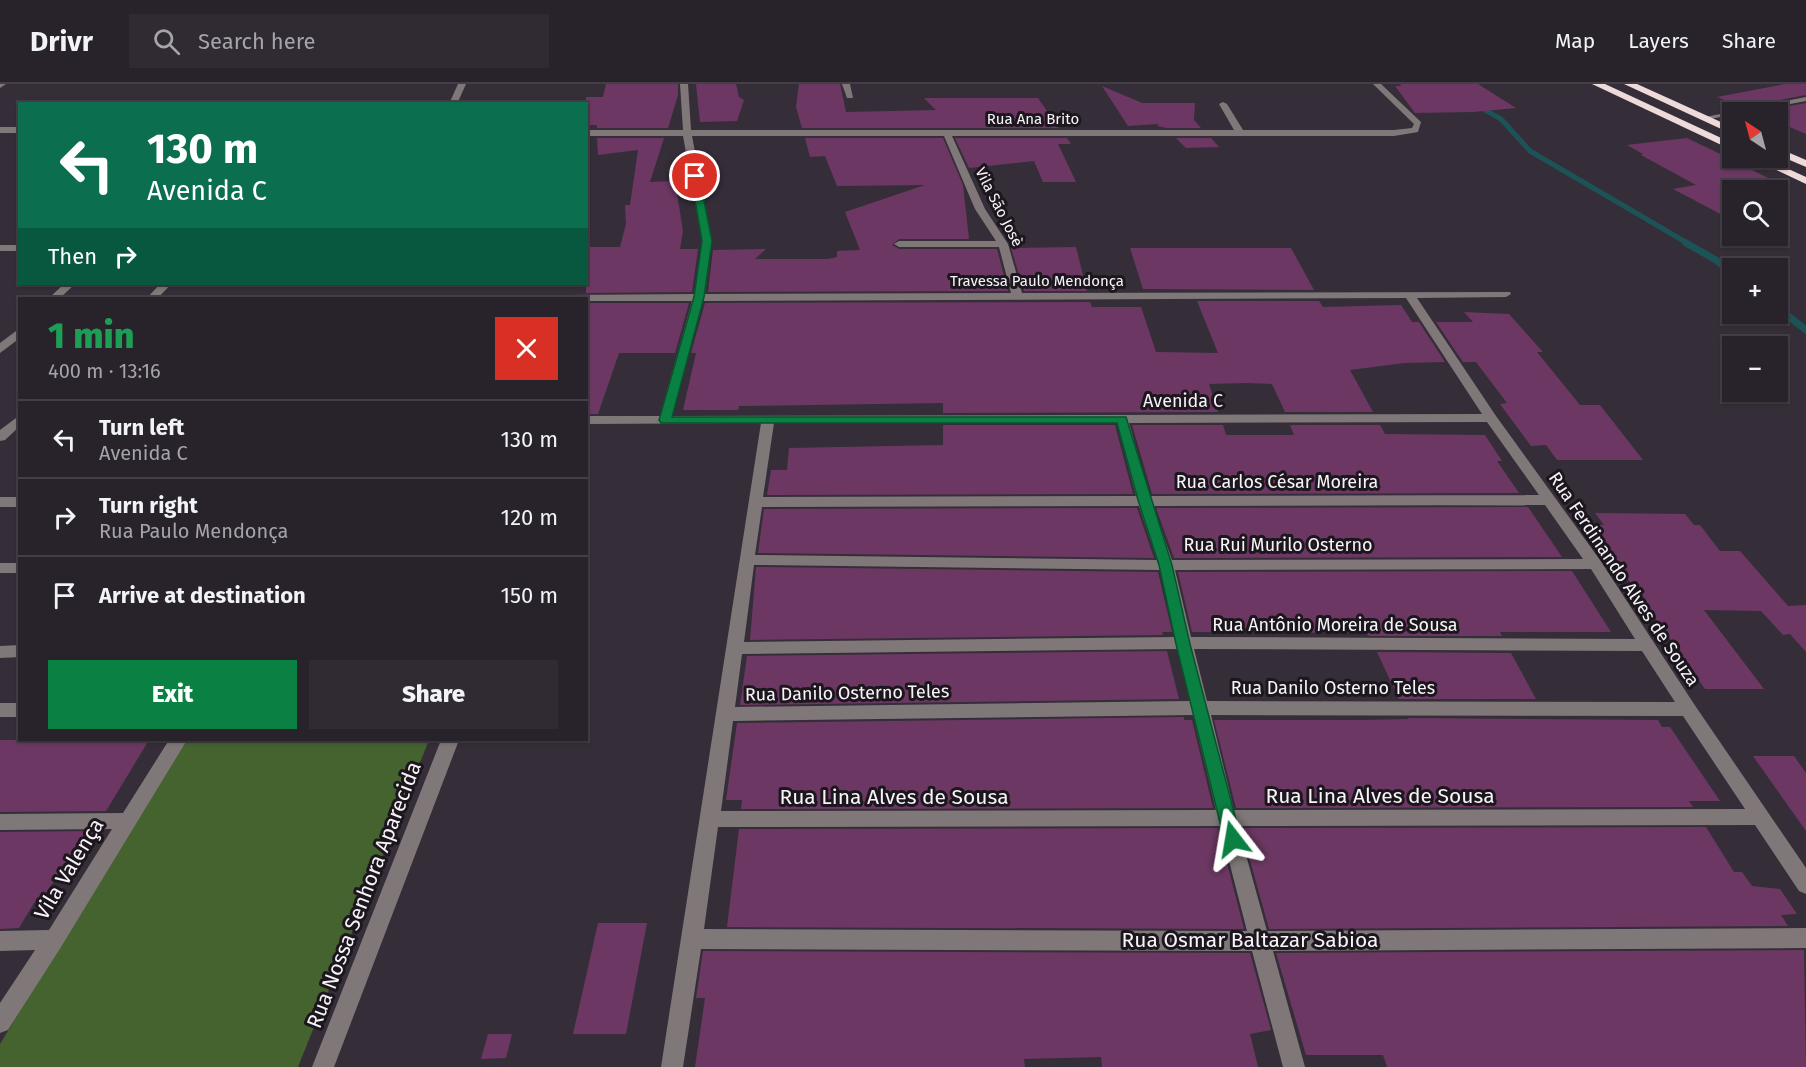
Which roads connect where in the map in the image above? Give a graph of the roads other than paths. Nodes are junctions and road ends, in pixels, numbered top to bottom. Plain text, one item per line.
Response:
1 (462, 84) edge
2 (684, 84) edge
3 (846, 84) edge
4 (1377, 84) edge
5 (1597, 84) edge
6 (1629, 84) edge
7 (850, 96) dead end
8 (1806, 99) edge
9 (454, 102) edge
10 (1223, 104) dead end
11 (1704, 118) junction
12 (1722, 126) edge
13 (0, 130) edge
14 (18, 130) edge
15 (588, 133) edge
16 (687, 133) junction
17 (947, 133) junction
18 (1240, 133) junction
19 (1722, 142) edge
20 (1788, 156) edge
21 (1806, 164) edge
22 (1778, 168) edge
23 (1806, 181) edge
24 (899, 244) dead end
25 (1004, 244) junction
26 (0, 248) edge
27 (18, 248) edge
28 (69, 285) edge
29 (165, 285) edge
30 (1506, 294) dead end
31 (1410, 296) junction
32 (55, 297) edge
33 (153, 297) edge
34 (699, 297) junction
35 (1018, 297) junction
36 (588, 298) edge
37 (18, 333) edge
38 (0, 349) edge
39 (1491, 418) junction
40 (768, 419) junction
41 (1122, 419) junction
42 (588, 420) edge
43 (665, 420) junction
44 (0, 422) edge
45 (17, 422) edge
46 (0, 437) edge
47 (1144, 500) junction
48 (1547, 500) junction
49 (0, 502) edge
50 (18, 502) edge
51 (755, 502) junction
52 (746, 560) junction
53 (1595, 564) junction
54 (1166, 565) junction
55 (0, 568) edge
56 (18, 568) edge
57 (1183, 644) junction
58 (1647, 645) junction
59 (735, 648) junction
60 (18, 651) edge
61 (0, 652) edge
62 (1199, 708) junction
63 (1688, 709) junction
64 (0, 710) edge
65 (18, 710) edge
66 (726, 714) junction
67 (177, 741) edge
68 (450, 741) edge
69 (1762, 817) junction
70 (710, 819) junction
71 (1227, 819) junction
72 (126, 821) junction
73 (0, 822) edge
74 (1806, 885) edge
75 (1806, 938) edge
76 (693, 939) junction
77 (54, 940) junction
78 (0, 941) edge
79 (1259, 941) junction
80 (0, 1022) edge
81 (323, 1067) edge
82 (672, 1067) edge
83 (1294, 1067) edge

1 - 9 street
2 - 16 street
3 - 7 street
4 - 18 street, Rua Ana Brito
5 - 19 highway
6 - 11 highway
8 - 11 street
10 - 18 street
11 - 12 highway
13 - 14 street
15 - 16 street, Rua Ana Brito
16 - 17 street, Rua Ana Brito
16 - 34 street
17 - 18 street, Rua Ana Brito
17 - 25 street, Vila São Josè
20 - 21 highway
22 - 23 highway
24 - 25 street
25 - 35 street, Vila São Josè
26 - 27 street
28 - 32 street
29 - 33 street
30 - 31 street, Travessa Paulo Mendonça
31 - 35 street, Travessa Paulo Mendonça
31 - 39 street, Rua Ferdinando Alves de Souza
34 - 35 street, Travessa Paulo Mendonça
34 - 36 street, Travessa Paulo Mendonça
34 - 43 street
37 - 38 street
39 - 41 street, Avenida C
39 - 48 street, Rua Ferdinando Alves de Souza
40 - 41 street, Avenida C
40 - 43 street, Avenida C
40 - 51 street
41 - 47 street
42 - 43 street, Avenida C
44 - 45 street
45 - 46 street
47 - 48 street, Rua Carlos César Moreira
47 - 51 street, Rua Carlos César Moreira
47 - 54 street
48 - 53 street, Rua Ferdinando Alves de Souza
49 - 50 street
51 - 52 street
52 - 54 street, Rua Rui Murilo Osterno
52 - 59 street
53 - 54 street, Rua Rui Murilo Osterno
53 - 58 street, Rua Ferdinando Alves de Souza
54 - 57 street
55 - 56 street
57 - 58 street, Rua Antônio Moreira de Sousa
57 - 59 street, Rua Antônio Moreira de Sousa
57 - 62 street
58 - 63 street, Rua Ferdinando Alves de Souza
59 - 66 street
60 - 61 street
62 - 63 street, Rua Danilo Osterno Teles
62 - 66 street, Rua Danilo Osterno Teles
62 - 71 street
63 - 69 street, Rua Ferdinando Alves de Souza
64 - 65 street
66 - 70 street
67 - 72 street, Vila Valença
68 - 81 street, Rua Nossa Senhora Aparecida
69 - 71 street, Rua Lina Alves de Sousa
69 - 74 street, Rua Ferdinando Alves de Souza
70 - 71 street, Rua Lina Alves de Sousa
70 - 76 street
71 - 79 street
72 - 73 street
72 - 77 street, Vila Valença
75 - 79 street, Rua Osmar Baltazar Sabioa
76 - 79 street, Rua Osmar Baltazar Sabioa
76 - 82 street
77 - 78 street
77 - 80 street, Vila Valença
79 - 83 street

